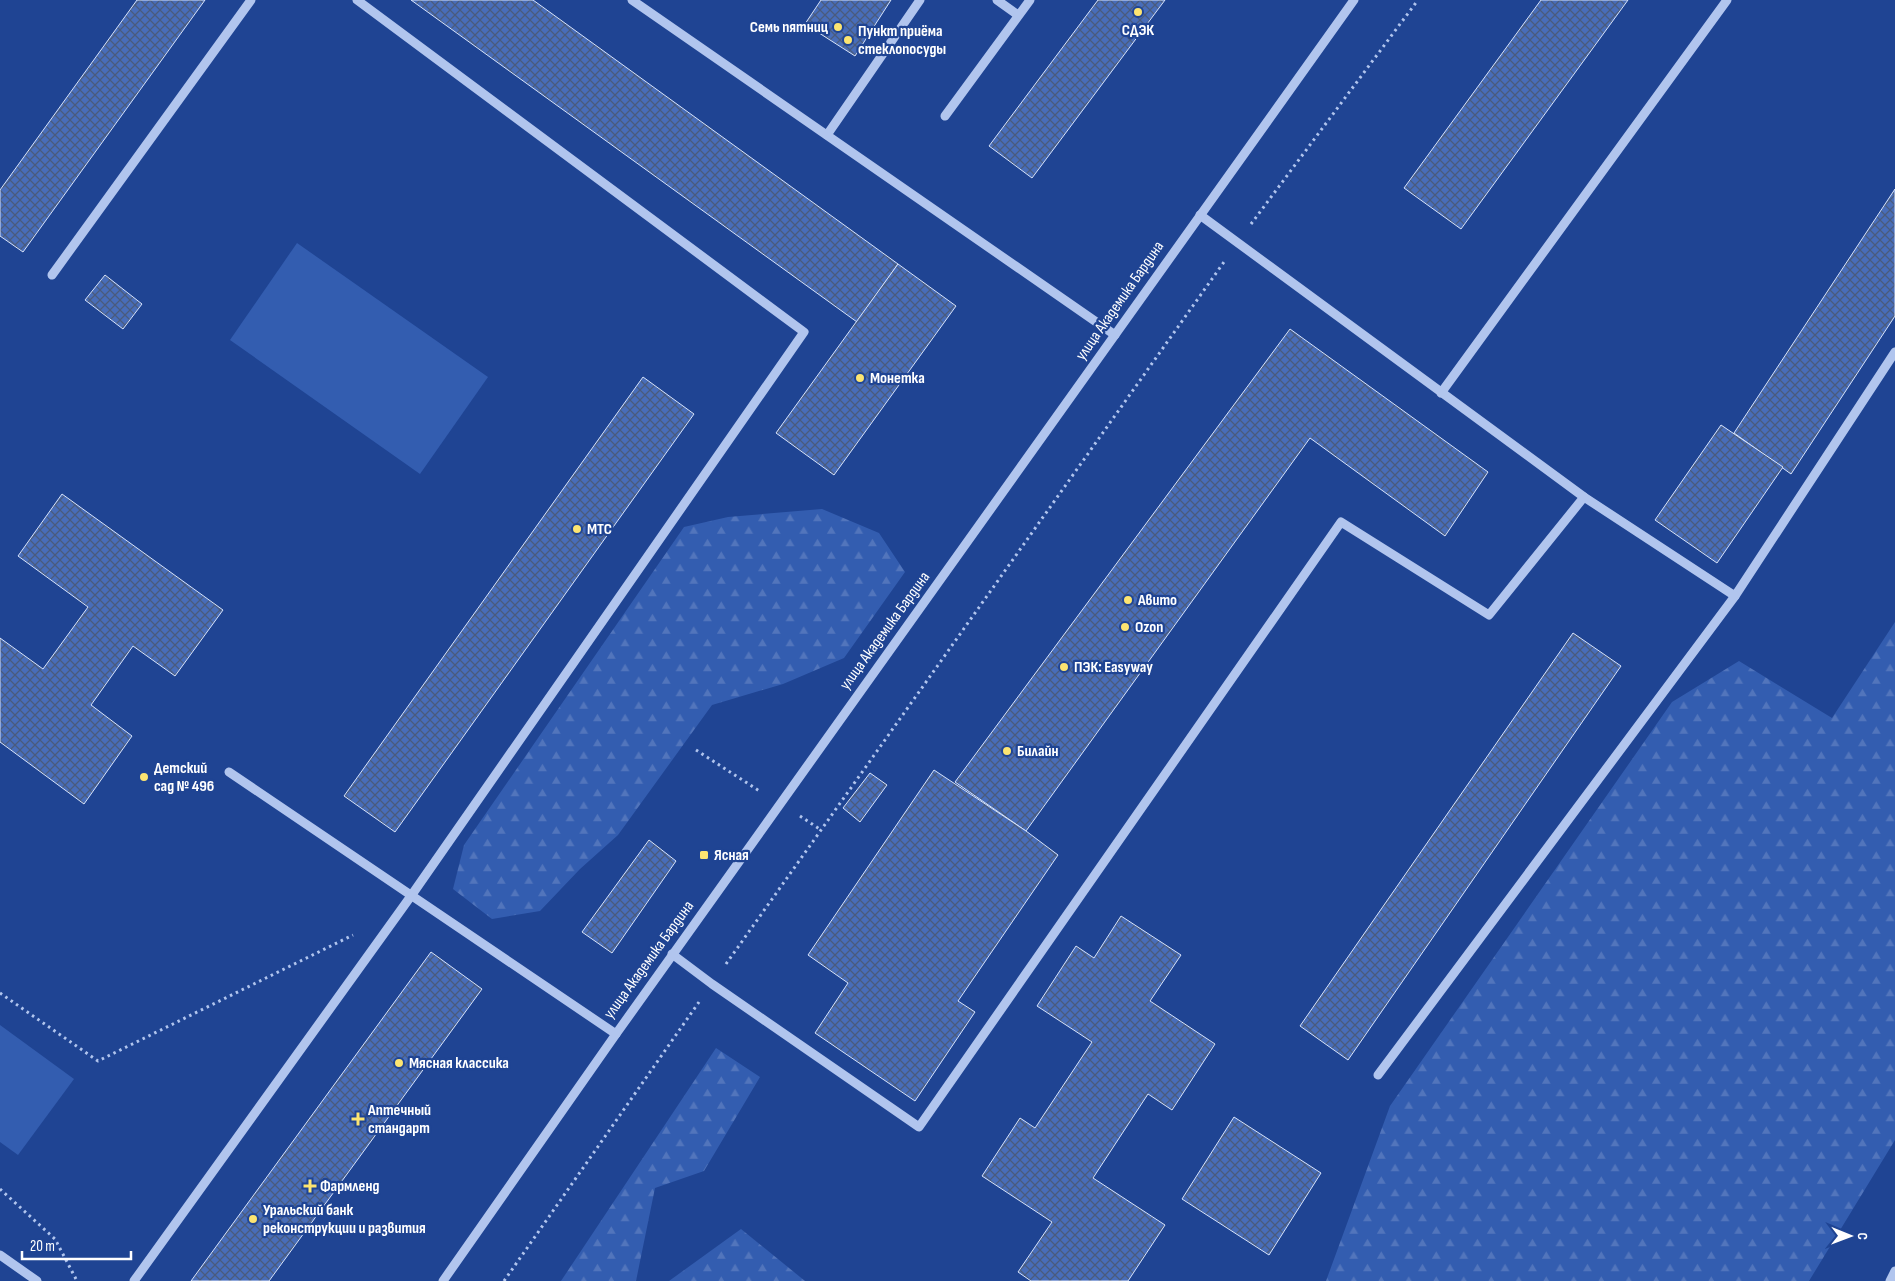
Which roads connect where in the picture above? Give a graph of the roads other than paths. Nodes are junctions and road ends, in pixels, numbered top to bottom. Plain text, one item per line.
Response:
1 (251, 0) edge
2 (357, 0) edge
3 (632, 0) edge
4 (920, 0) edge
5 (997, 0) edge
6 (1030, 0) edge
7 (1354, 0) edge
8 (1727, 0) edge
9 (1018, 15) junction
10 (945, 116) dead end
11 (827, 135) junction
12 (1200, 214) junction
13 (52, 275) dead end
14 (1115, 335) junction
15 (1895, 352) edge
16 (1441, 393) junction
17 (1584, 497) junction
18 (1735, 596) junction
19 (229, 772) dead end
20 (411, 896) junction
21 (672, 954) junction
22 (616, 1034) junction
23 (1378, 1075) dead end
24 (0, 1255) edge
25 (1895, 1271) edge
26 (36, 1281) edge
27 (134, 1281) edge
28 (442, 1281) edge
29 (1890, 1281) edge

1 - 13 street
2 - 20 street
3 - 11 street
4 - 11 street
5 - 9 street
6 - 9 street
7 - 12 street, улица Академика Бардина
8 - 16 street
9 - 10 street
11 - 14 street
12 - 14 street, улица Академика Бардина
12 - 16 street
14 - 21 street, улица Академика Бардина
15 - 18 street
16 - 17 street
17 - 18 street
17 - 21 street
18 - 23 street
19 - 20 street
20 - 22 street
20 - 27 street
21 - 22 street, улица Академика Бардина
22 - 28 street, улица Академика Бардина
24 - 26 street
25 - 29 street

